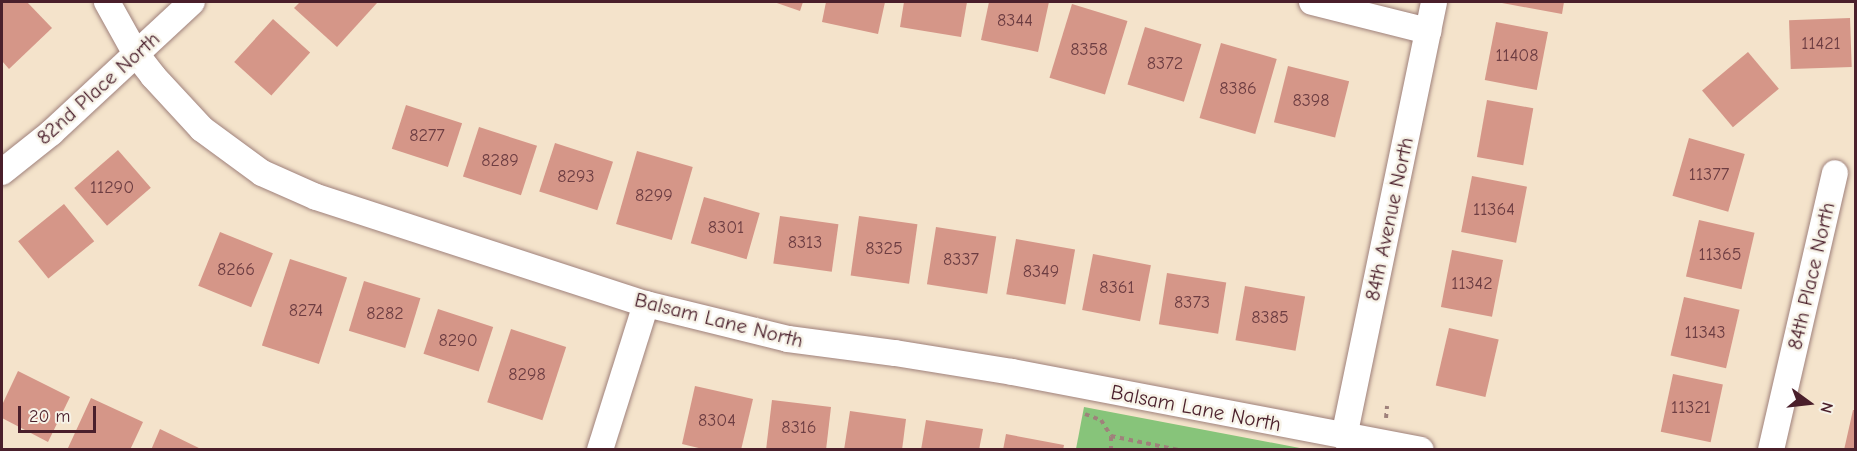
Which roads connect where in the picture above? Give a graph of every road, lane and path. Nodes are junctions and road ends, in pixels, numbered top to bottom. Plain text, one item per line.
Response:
1 (107, 2) edge
2 (192, 2) edge
3 (1312, 2) edge
4 (1434, 2) edge
5 (1428, 31) junction
6 (136, 54) junction
7 (2, 172) edge
8 (1834, 173) dead end
9 (646, 304) junction
10 (1081, 413) dead end
11 (1111, 436) junction
12 (1344, 437) junction
13 (1153, 446) junction
14 (600, 450) edge
15 (1111, 450) edge
16 (1148, 450) edge
17 (1179, 450) edge
18 (1421, 450) edge
19 (1771, 450) edge

1 - 6 street, Balsam Lane North
2 - 6 street, 82nd Place North
3 - 5 street
4 - 5 street, 84th Avenue North
5 - 12 street, 84th Avenue North
6 - 7 street, 82nd Place North
6 - 9 street, Balsam Lane North
8 - 19 street, 84th Place North
9 - 12 street, Balsam Lane North
9 - 14 street
10 - 11 path
11 - 13 path
11 - 15 path
12 - 18 street, Balsam Lane North
13 - 16 path
13 - 17 path

